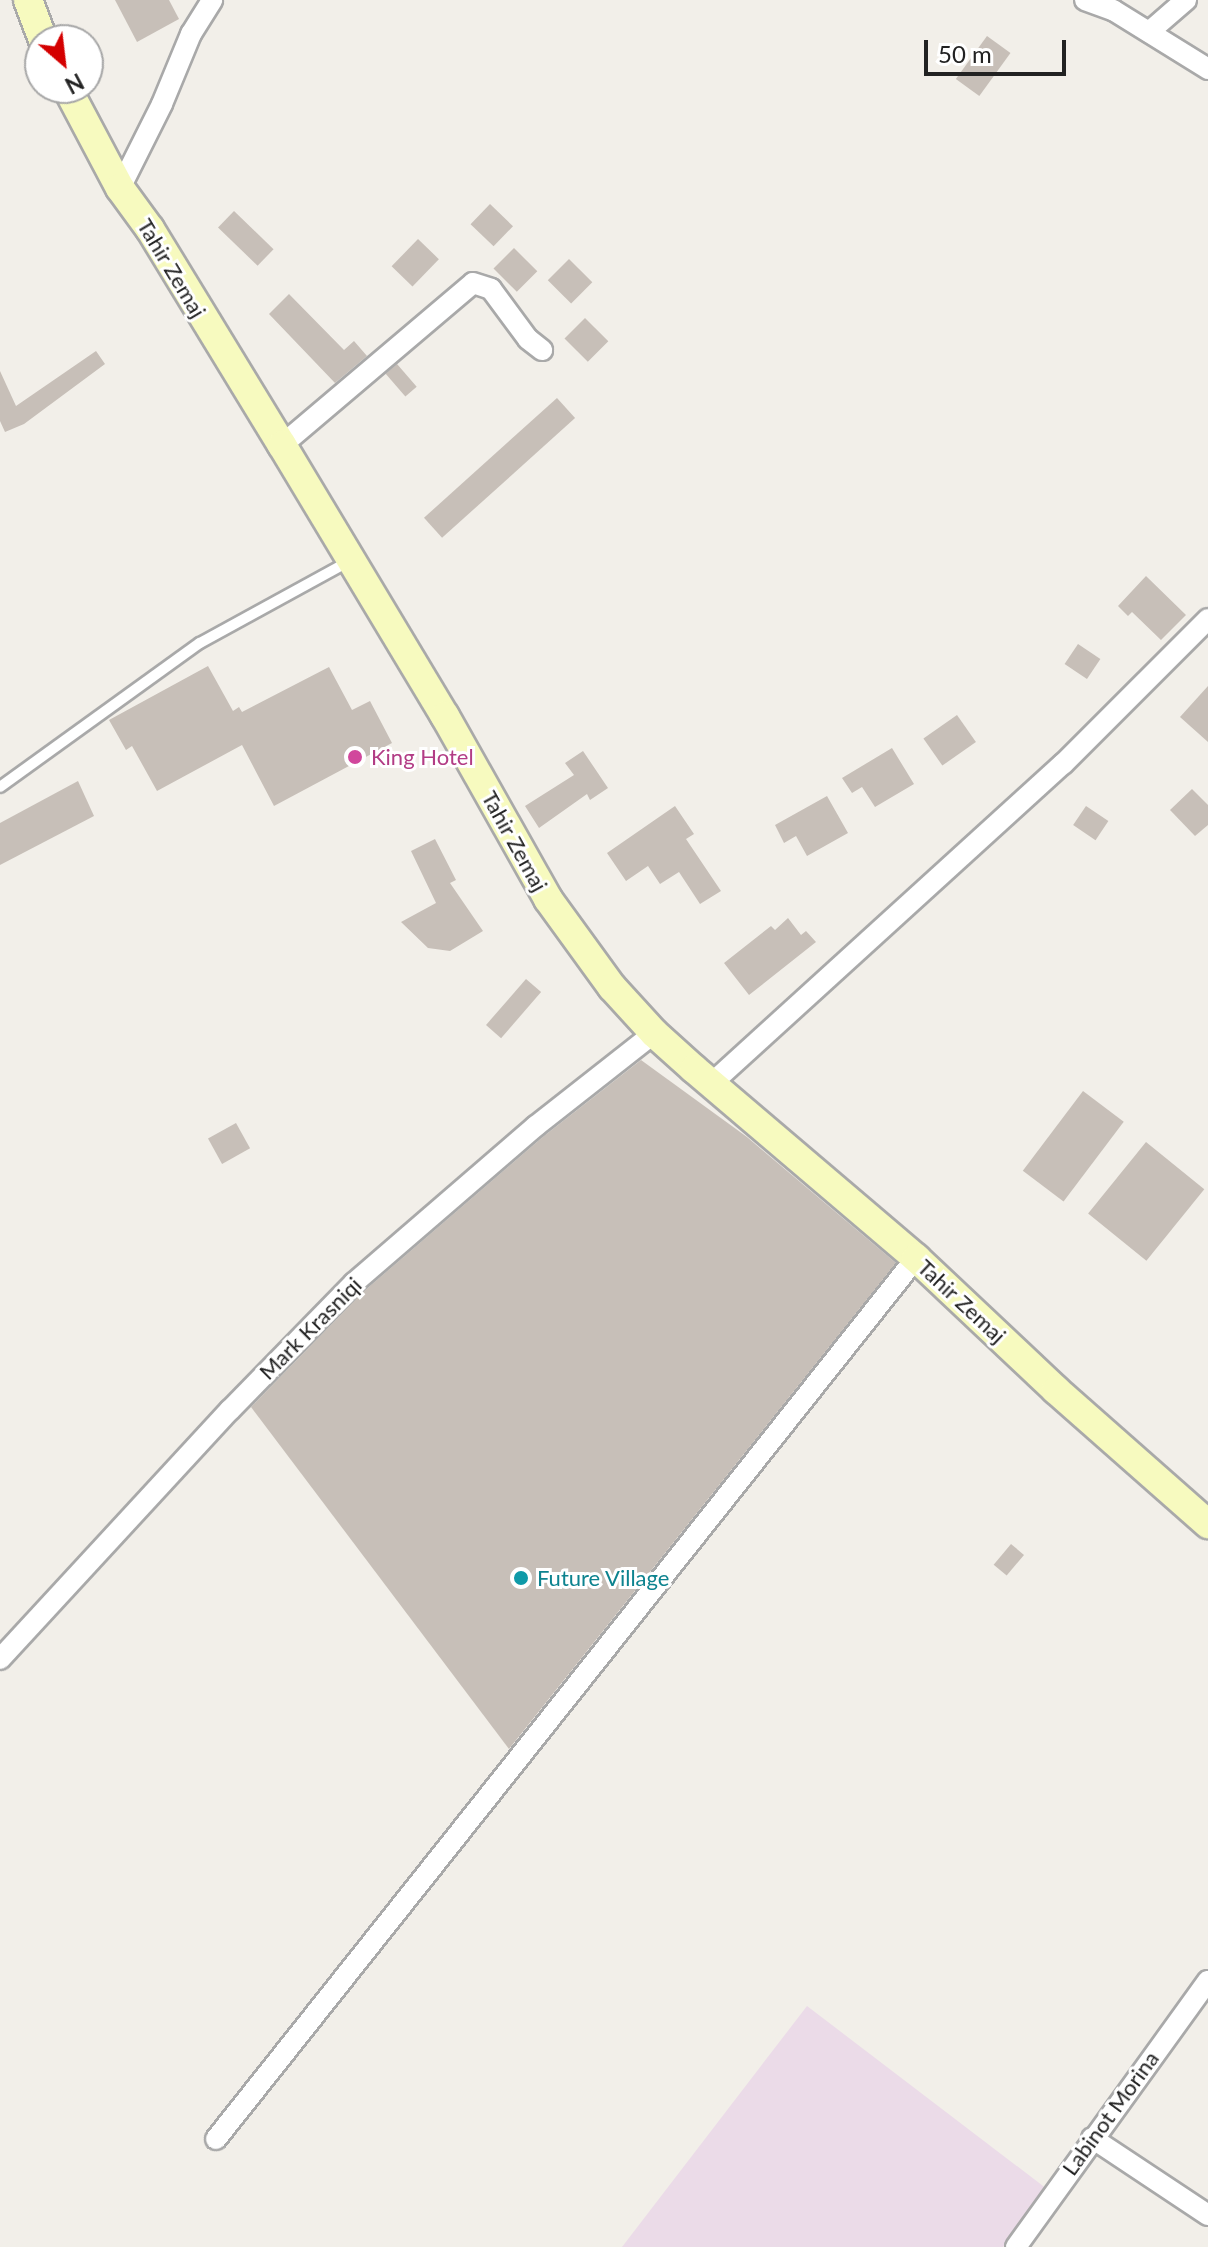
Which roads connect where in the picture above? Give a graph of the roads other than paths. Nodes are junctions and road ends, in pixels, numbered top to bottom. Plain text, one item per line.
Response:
1 (28, 0) edge
2 (212, 0) edge
3 (1085, 0) edge
4 (1186, 0) edge
5 (37, 24) edge
6 (1149, 32) junction
7 (1208, 69) edge
8 (75, 104) edge
9 (120, 188) junction
10 (542, 350) dead end
11 (282, 445) junction
12 (351, 560) junction
13 (1208, 619) edge
14 (0, 787) edge
15 (654, 1033) junction
16 (711, 1084) junction
17 (916, 1258) junction
18 (1208, 1524) edge
19 (0, 1659) edge
20 (1208, 1981) edge
21 (1092, 2138) junction
22 (216, 2139) dead end
23 (1208, 2215) edge
24 (1016, 2247) edge

1 - 5 main road
2 - 9 street
3 - 6 street
4 - 6 street
6 - 7 street
8 - 9 main road, Tahir Zemaj
9 - 11 main road, Tahir Zemaj
10 - 11 street
11 - 12 main road, Tahir Zemaj
12 - 14 lane
12 - 15 main road, Tahir Zemaj
13 - 16 street
15 - 16 main road, Tahir Zemaj
15 - 19 street, Mark Krasniqi
16 - 17 main road, Tahir Zemaj
17 - 18 main road, Tahir Zemaj
17 - 22 street
20 - 21 street, Labinot Morina
21 - 23 street
21 - 24 street, Labinot Morina

